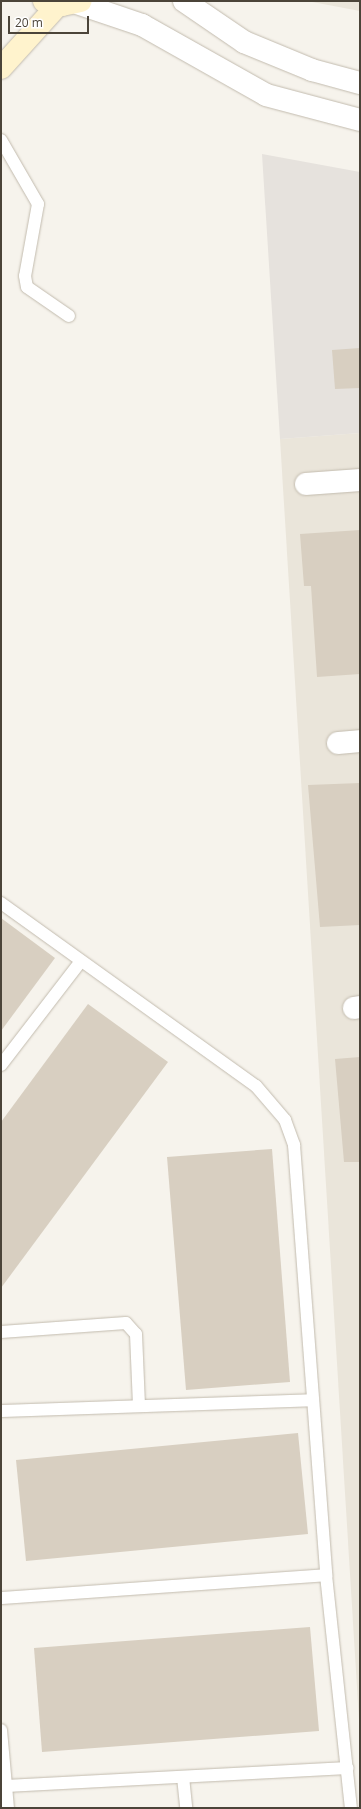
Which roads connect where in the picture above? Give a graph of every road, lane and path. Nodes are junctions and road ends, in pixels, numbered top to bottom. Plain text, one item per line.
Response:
1 (184, 1) edge
2 (65, 2) edge
3 (1, 68) edge
4 (360, 83) edge
5 (360, 120) edge
6 (1, 140) edge
7 (70, 316) dead end
8 (360, 480) edge
9 (306, 484) dead end
10 (360, 741) edge
11 (338, 743) dead end
12 (1, 902) edge
13 (81, 961) junction
14 (1, 1065) edge
15 (1, 1332) edge
16 (313, 1400) junction
17 (139, 1406) junction
18 (1, 1410) edge
19 (326, 1575) junction
20 (1, 1598) edge
21 (1, 1730) edge
22 (348, 1768) junction
23 (183, 1777) junction
24 (6, 1786) junction
25 (8, 1808) edge
26 (186, 1808) edge
27 (351, 1808) edge

1 - 4 street
2 - 3 main road
2 - 5 street
6 - 7 lane
8 - 9 street
10 - 11 street
12 - 13 lane
13 - 14 lane
13 - 16 lane
15 - 17 lane
16 - 17 lane
16 - 19 lane
17 - 18 lane
19 - 20 lane
19 - 22 lane
21 - 24 lane
22 - 23 lane
22 - 27 lane
23 - 24 lane
23 - 26 lane
24 - 25 lane

